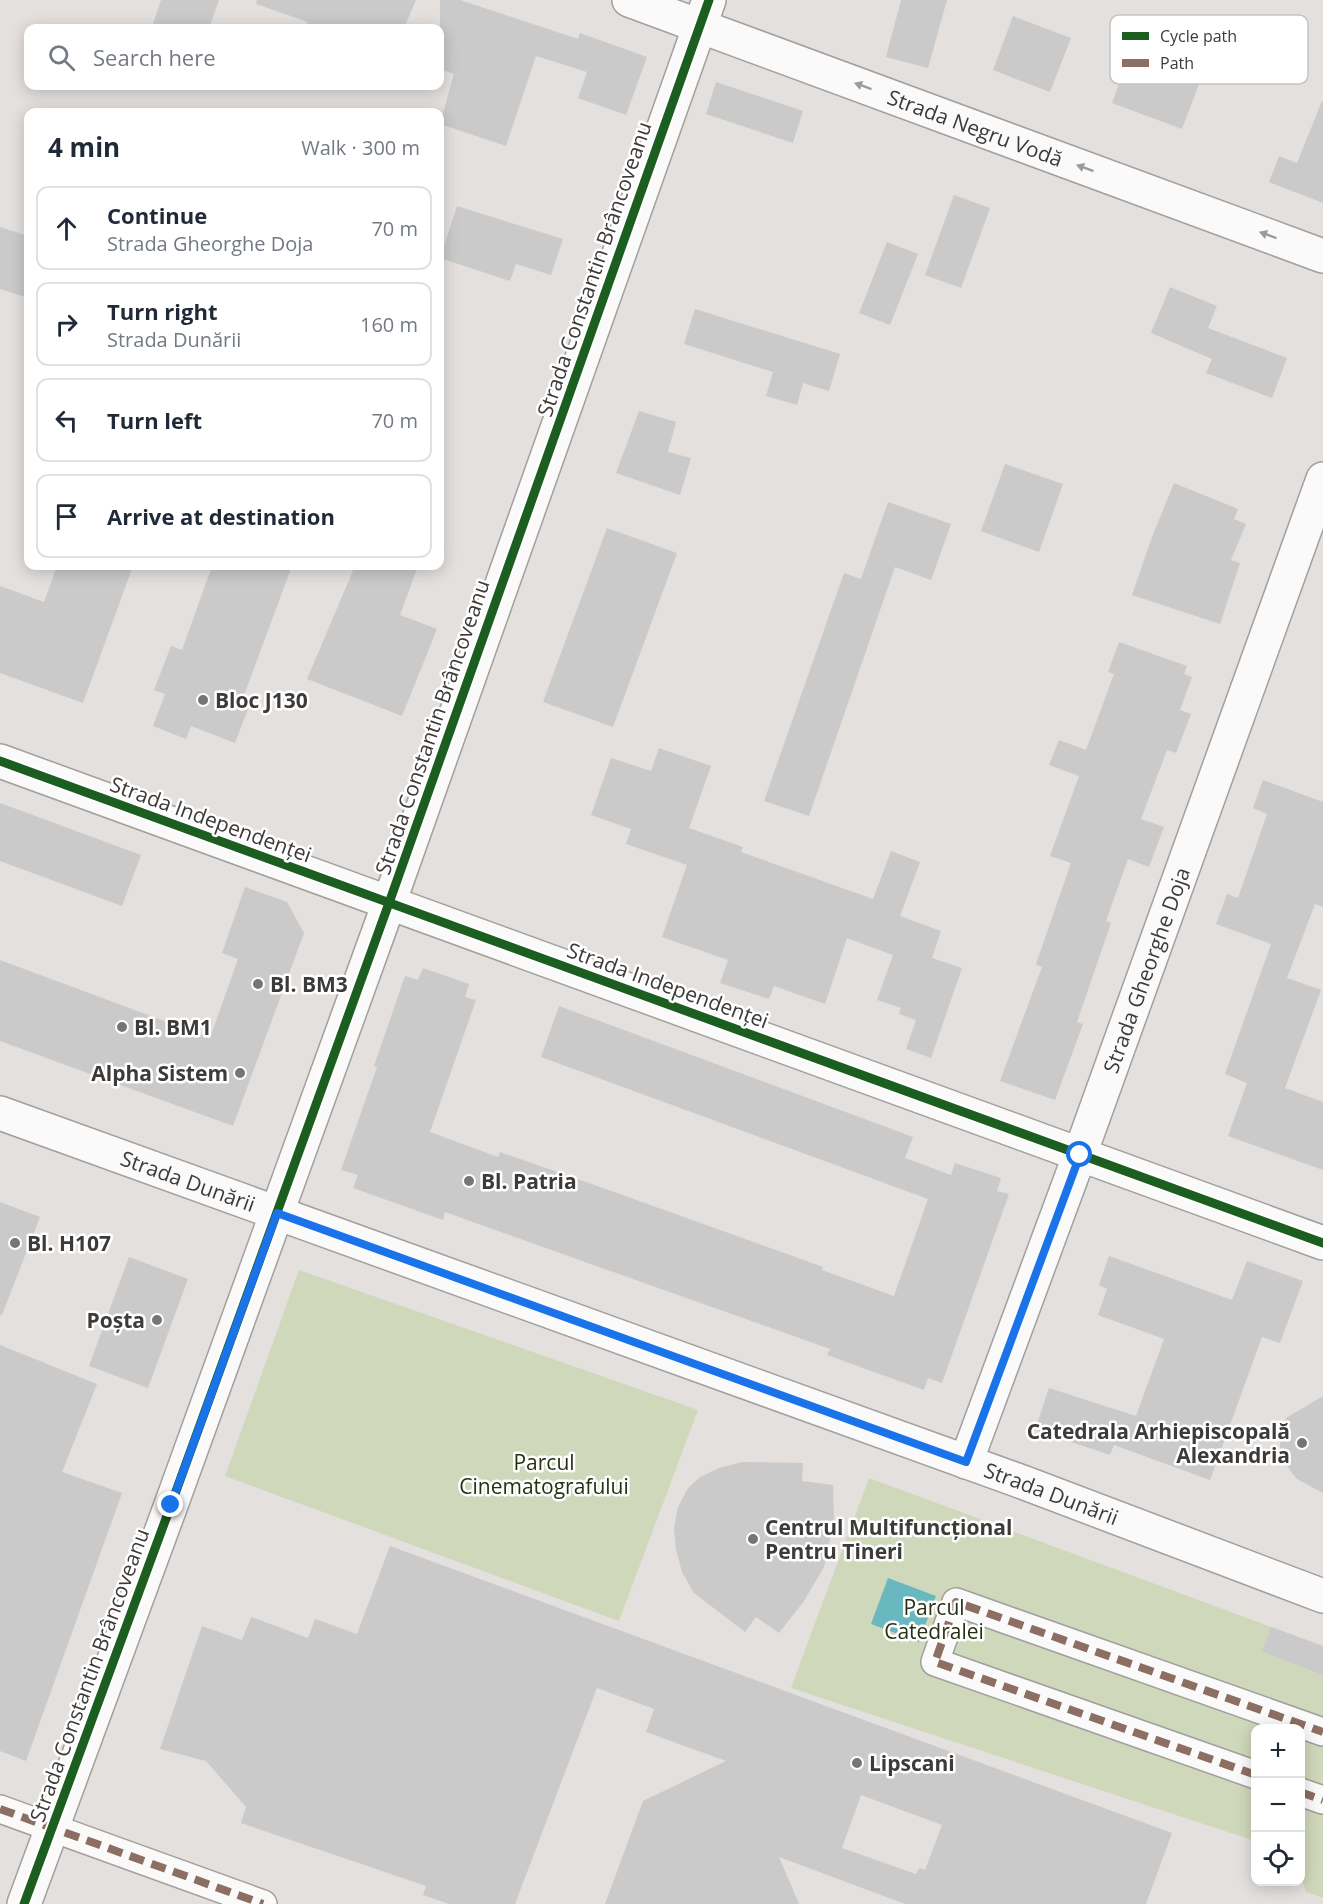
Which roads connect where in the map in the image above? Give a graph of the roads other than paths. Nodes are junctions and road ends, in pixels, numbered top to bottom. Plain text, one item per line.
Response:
1 (628, 0) edge
2 (704, 13) edge
3 (1323, 256) edge
4 (1323, 479) edge
5 (0, 760) edge
6 (389, 903) junction
7 (0, 1113) edge
8 (1080, 1155) junction
9 (277, 1213) junction
10 (1323, 1244) edge
11 (966, 1462) junction
12 (1323, 1596) edge
13 (1300, 1724) edge
14 (1305, 1726) edge
15 (1323, 1732) edge
16 (1251, 1773) edge
17 (1305, 1793) edge
18 (1323, 1800) edge
19 (0, 1809) edge
20 (52, 1827) junction
21 (24, 1904) edge
22 (263, 1904) edge

1 - 2 street, Strada Negru Vodă
3 -> 2 street, Strada Negru Vodă
2 - 6 street, Strada Constantin Brâncoveanu
4 - 8 street, Strada Gheorghe Doja
5 - 6 street, Strada Independenței
6 - 8 street, Strada Independenței
6 - 9 street, Strada Constantin Brâncoveanu
7 - 9 street, Strada Dunării
8 - 10 street, Strada Independenței
8 - 11 street, Strada Gheorghe Doja
9 - 11 street, Strada Dunării
9 - 20 street, Strada Constantin Brâncoveanu
11 - 12 street, Strada Dunării
13 - 16 street
14 - 15 street
17 - 18 street
19 - 20 street
20 - 21 street, Strada Constantin Brâncoveanu
20 - 22 street

